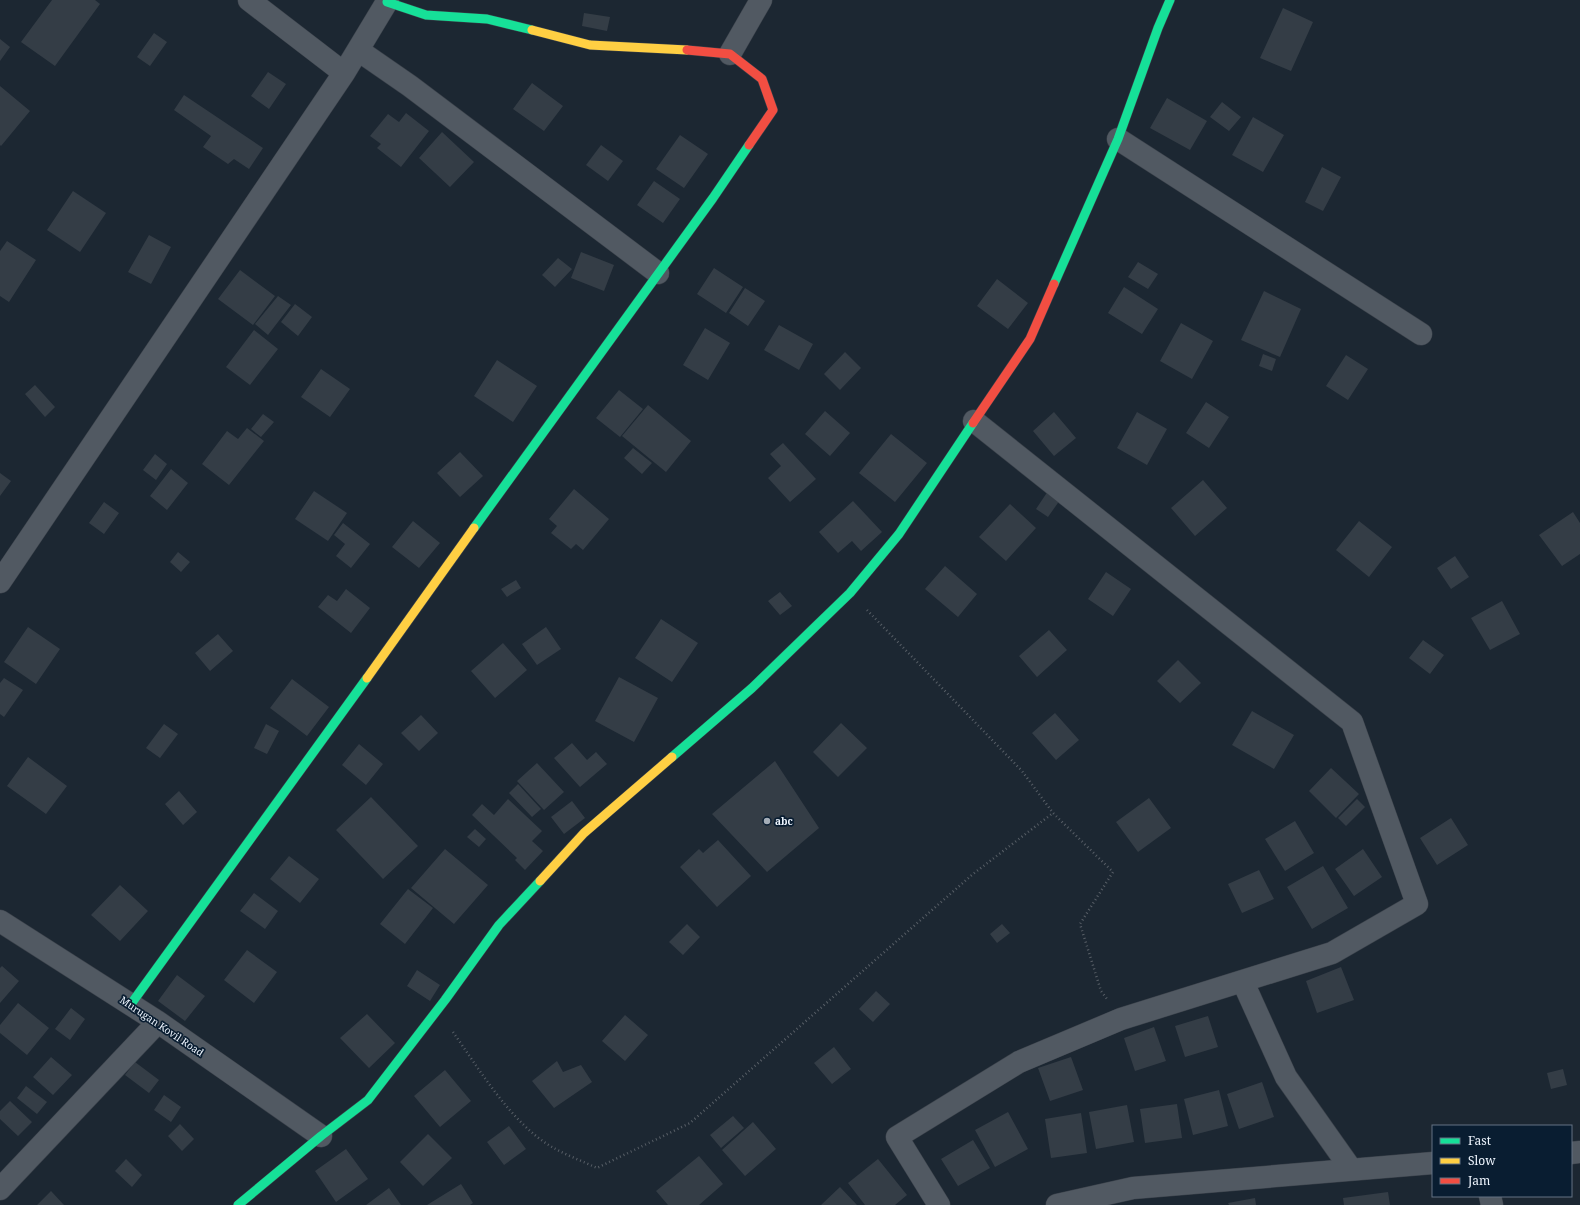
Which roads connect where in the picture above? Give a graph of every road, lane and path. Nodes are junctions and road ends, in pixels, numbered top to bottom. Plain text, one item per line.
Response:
1 (249, 0) edge
2 (761, 0) edge
3 (1170, 0) edge
4 (387, 1) edge
5 (358, 50) junction
6 (730, 54) junction
7 (344, 73) junction
8 (1118, 139) junction
9 (658, 273) junction
10 (1421, 334) dead end
11 (974, 421) junction
12 (0, 582) edge
13 (850, 593) junction
14 (1053, 813) junction
15 (0, 921) edge
16 (1243, 982) junction
17 (132, 1004) junction
18 (437, 1010) junction
19 (1120, 1020) junction
20 (158, 1022) junction
21 (321, 1136) junction
22 (1432, 1163) edge
23 (1351, 1169) junction
24 (0, 1189) edge
25 (1134, 1196) edge
26 (238, 1205) edge
27 (939, 1205) edge
28 (1057, 1205) edge

1 - 7 street
2 - 6 street
3 - 8 street
4 - 5 street
4 - 6 street
5 - 7 street
5 - 9 street
6 - 9 street
7 - 12 street
8 - 10 street
8 - 11 street
9 - 17 street
11 - 13 street
11 - 16 street
13 - 14 path
13 - 18 street
14 - 18 path
14 - 19 path
15 - 17 street, Murugan Kovil Road
16 - 19 street
16 - 23 street
17 - 20 street, Murugan Kovil Road
18 - 21 street
19 - 27 street
20 - 21 street, Murugan Kovil Road
20 - 24 street
21 - 26 street
22 - 23 street
23 - 25 street
25 - 28 street

